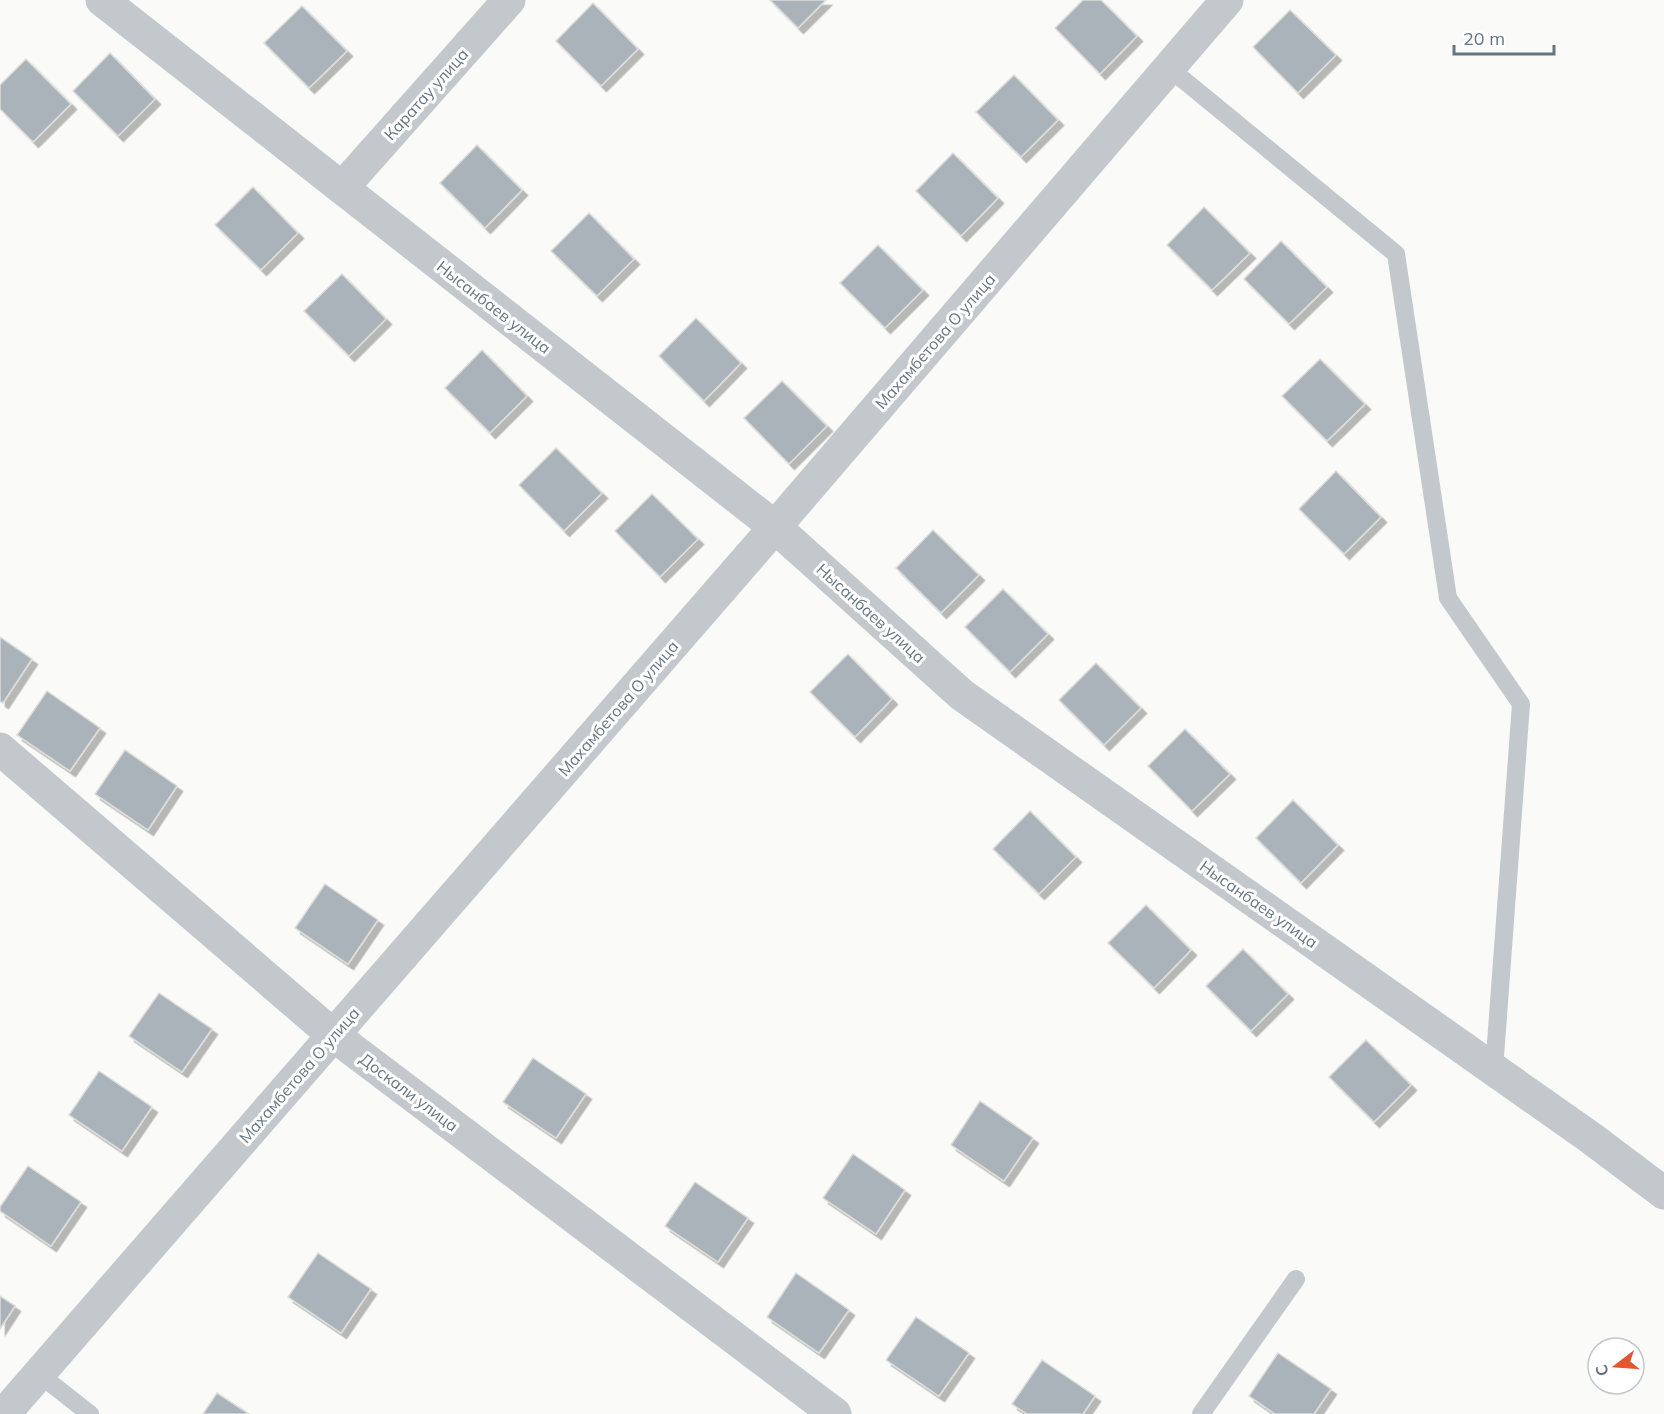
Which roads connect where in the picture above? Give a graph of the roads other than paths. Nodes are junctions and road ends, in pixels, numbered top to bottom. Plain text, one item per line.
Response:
1 (102, 0) edge
2 (509, 0) edge
3 (1227, 0) edge
4 (1169, 68) junction
5 (342, 188) junction
6 (775, 527) junction
7 (0, 749) edge
8 (333, 1035) junction
9 (1494, 1070) junction
10 (1664, 1193) edge
11 (1296, 1279) dead end
12 (39, 1374) junction
13 (4, 1414) edge
14 (90, 1414) edge
15 (836, 1414) edge
16 (1201, 1414) edge

1 - 5 street, Нысанбаев улица
2 - 5 street, Каратау улица
3 - 4 street, Махамбетова О улица
4 - 6 street, Махамбетова О улица
4 - 9 lane
5 - 6 street, Нысанбаев улица
6 - 8 street, Махамбетова О улица
6 - 9 street, Нысанбаев улица
7 - 8 street, Доскали улица
8 - 12 street, Махамбетова О улица
8 - 15 street, Доскали улица
9 - 10 street, Нысанбаев улица
11 - 16 lane
12 - 13 street, Махамбетова О улица
12 - 14 lane

